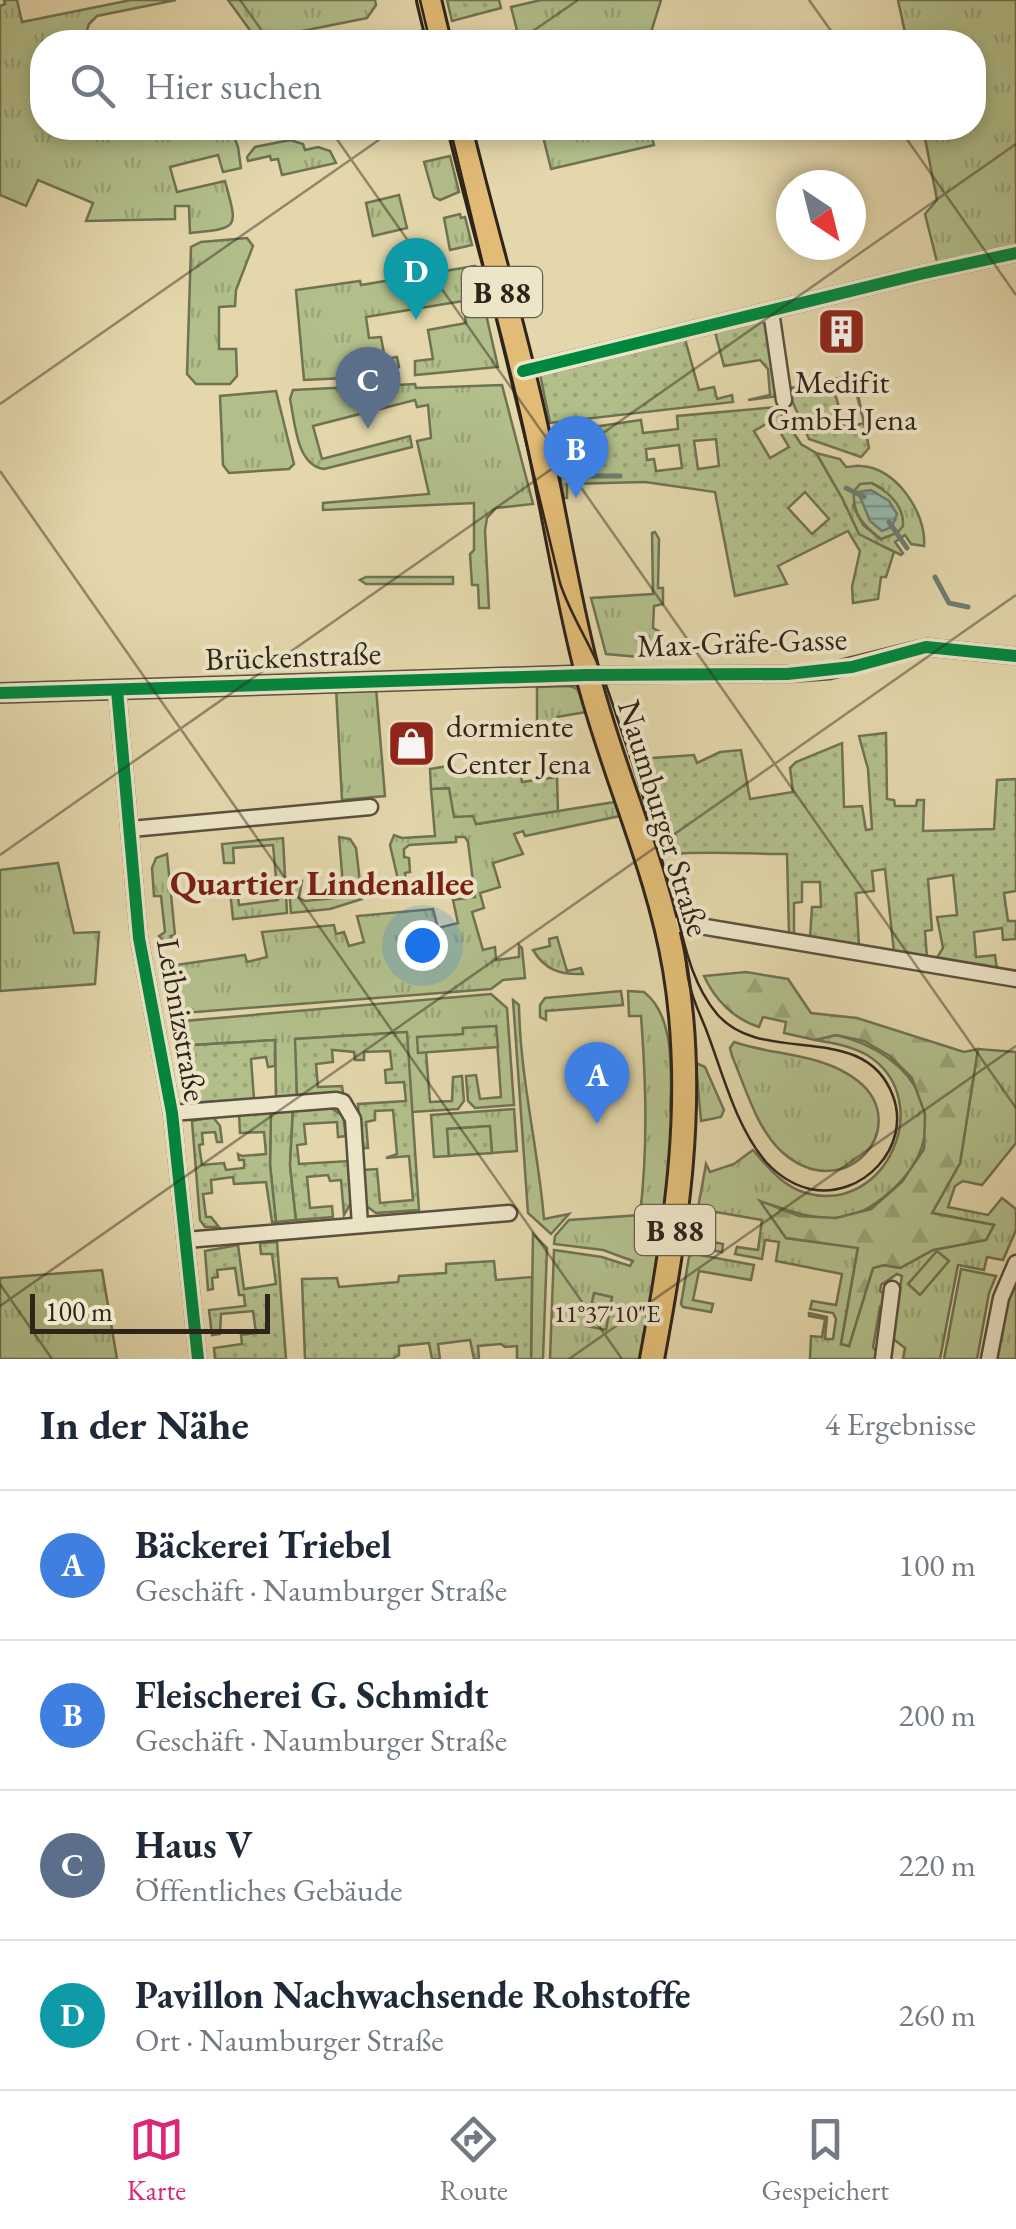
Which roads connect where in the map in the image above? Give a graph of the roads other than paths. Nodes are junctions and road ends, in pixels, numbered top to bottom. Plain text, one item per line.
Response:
1 (429, 0) edge
2 (436, 30) edge
3 (463, 140) edge
4 (1016, 254) edge
5 (770, 311) junction
6 (523, 371) junction
7 (784, 400) dead end
8 (1016, 656) edge
9 (587, 675) junction
10 (118, 690) junction
11 (0, 693) edge
12 (370, 807) dead end
13 (131, 829) junction
14 (665, 926) junction
15 (1016, 978) edge
16 (172, 1112) junction
17 (509, 1213) dead end
18 (360, 1225) junction
19 (186, 1240) junction
20 (1016, 1263) edge
21 (892, 1289) dead end
22 (198, 1359) edge
23 (652, 1359) edge
24 (884, 1359) edge
25 (989, 1359) edge

1 - 2 main road
3 - 6 main road, Naumburger Straße / B 88
4 - 5 street
5 - 6 street
5 - 7 street
6 - 9 main road, Naumburger Straße / B 88
8 - 9 street, Max-Gräfe-Gasse
9 - 10 street, Brückenstraße
9 - 14 main road, Naumburger Straße / B 88
10 - 11 street, Brückenstraße
10 - 13 street, Leibnizstraße
12 - 13 street
13 - 16 street, Leibnizstraße
14 - 15 street
14 - 23 main road, Naumburger Straße / B 88
16 - 18 street
16 - 19 street, Leibnizstraße
17 - 18 street
18 - 19 street
19 - 22 street, Leibnizstraße
20 - 25 street
21 - 24 street

